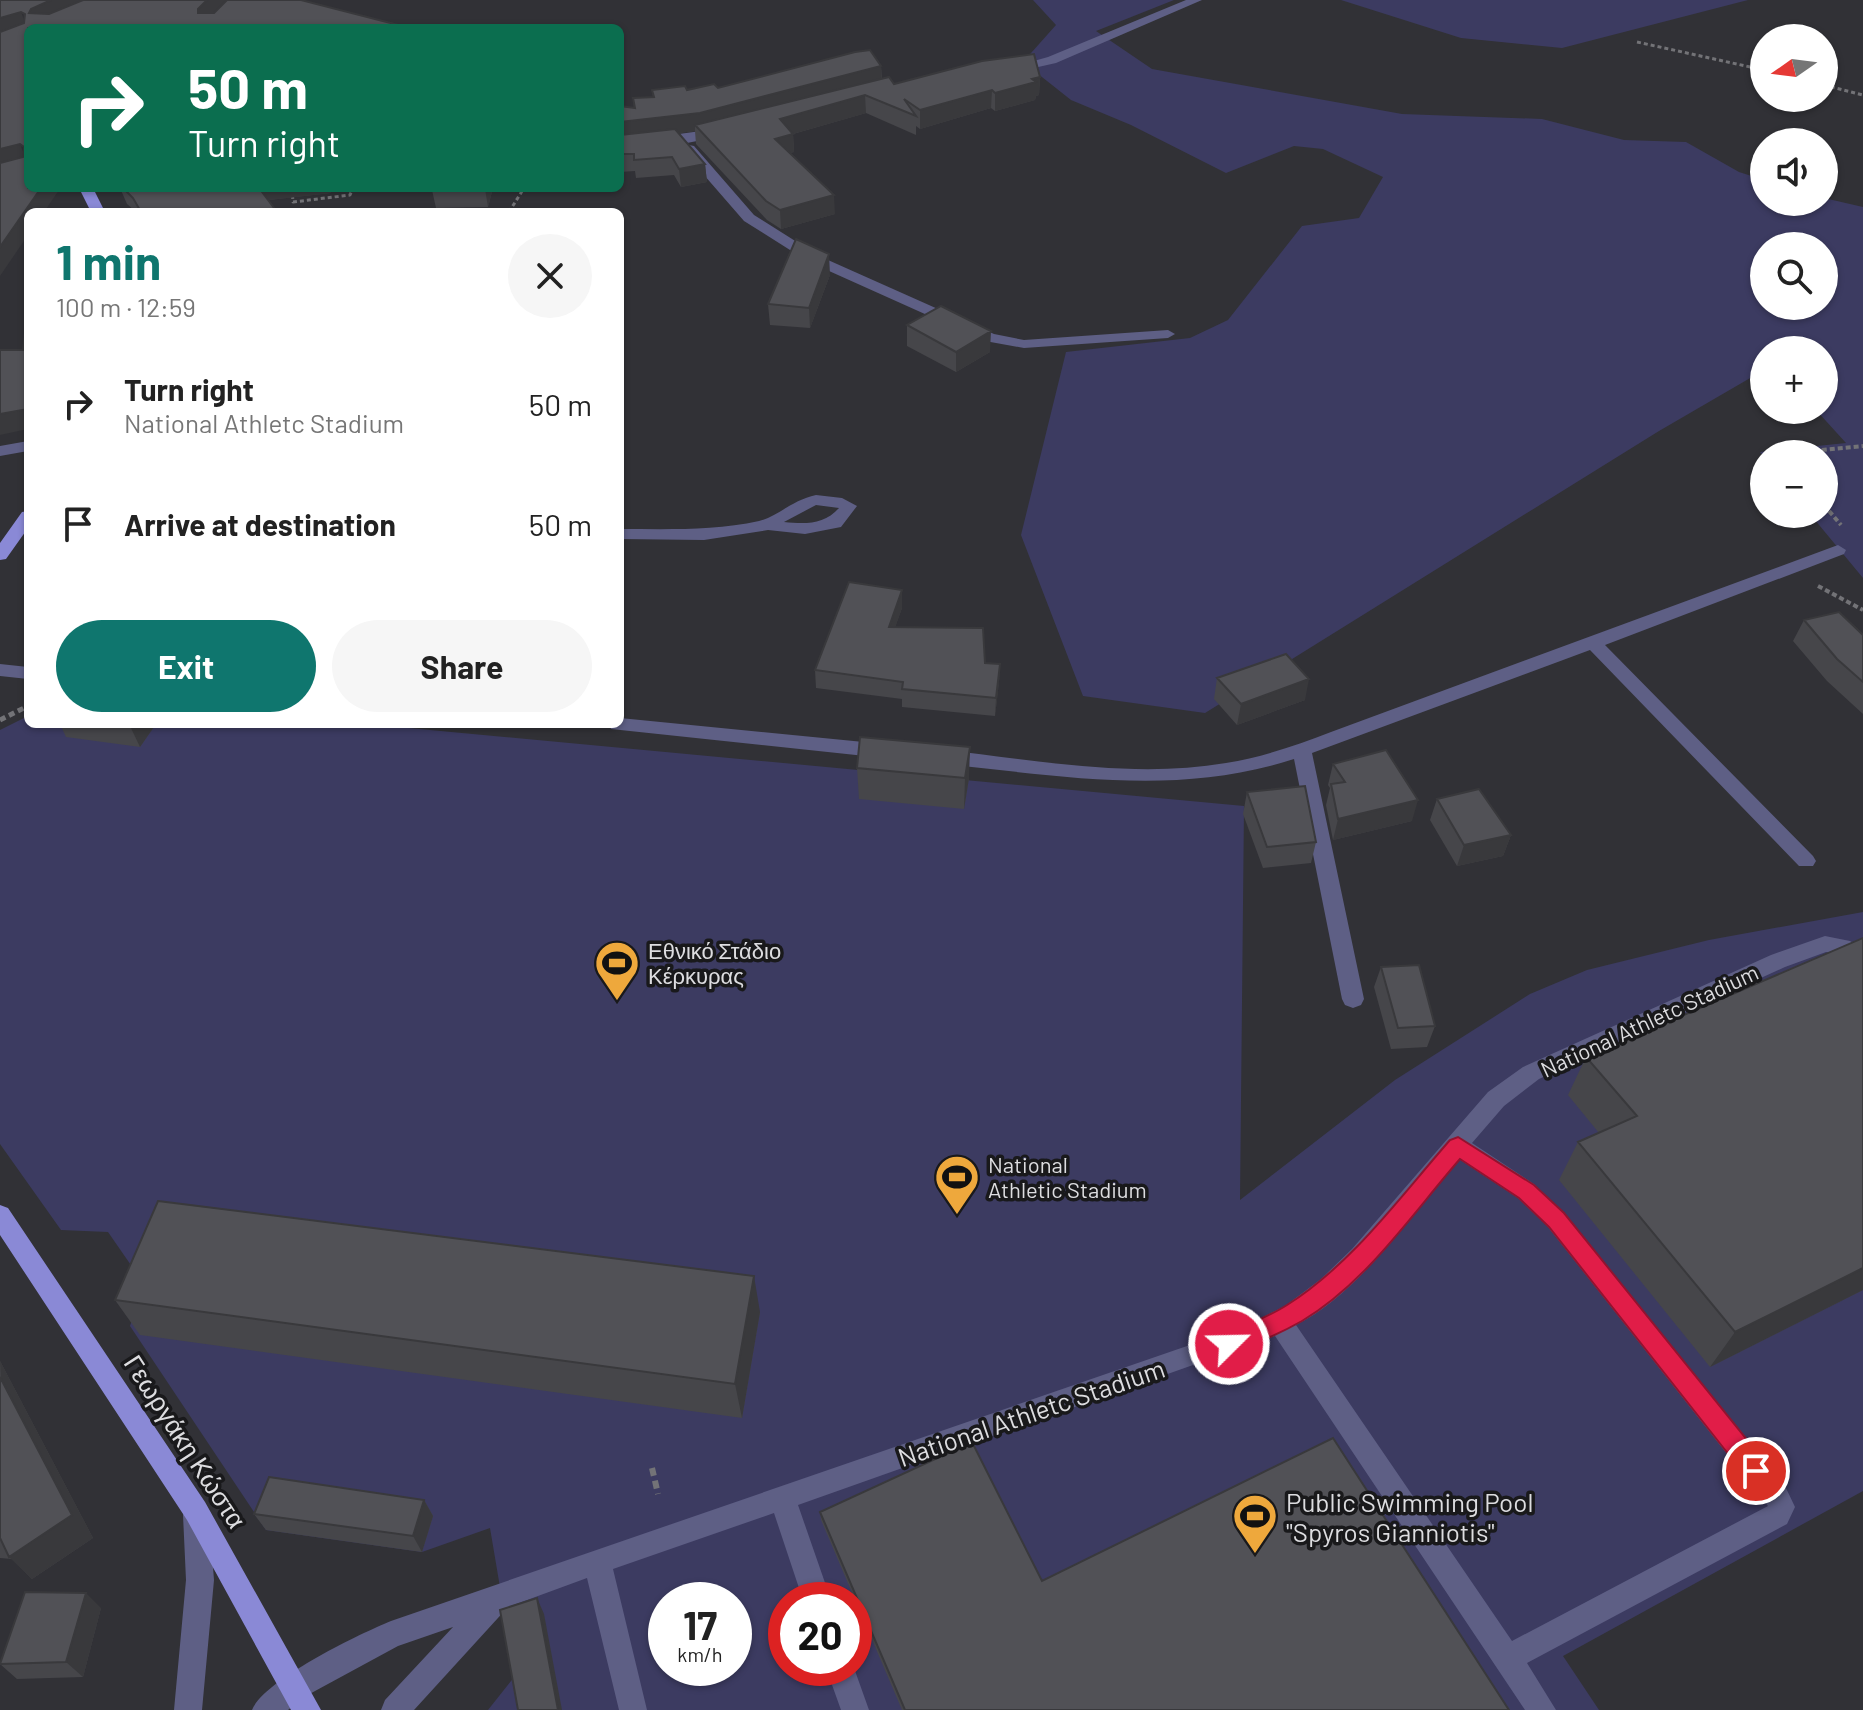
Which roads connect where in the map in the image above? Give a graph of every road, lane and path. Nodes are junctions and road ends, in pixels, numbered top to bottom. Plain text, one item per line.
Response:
1 (1196, 0) edge
2 (1637, 42) dead end
3 (1750, 67) edge
4 (992, 72) edge
5 (1838, 89) edge
6 (1863, 95) edge
7 (737, 128) edge
8 (682, 140) junction
9 (624, 146) edge
10 (292, 192) edge
11 (351, 192) edge
12 (1168, 334) dead end
13 (1863, 446) edge
14 (24, 447) edge
15 (1838, 448) edge
16 (0, 451) edge
17 (24, 522) edge
18 (768, 525) dead end
19 (624, 534) edge
20 (1838, 550) dead end
21 (0, 555) edge
22 (1789, 569) junction
23 (1863, 610) edge
24 (1593, 643) junction
25 (0, 670) edge
26 (24, 673) edge
27 (24, 708) edge
28 (0, 720) edge
29 (624, 725) edge
30 (1301, 748) junction
31 (897, 752) edge
32 (928, 755) edge
33 (1806, 861) dead end
34 (1863, 959) edge
35 (1353, 999) dead end
36 (1458, 1146) junction
37 (0, 1215) edge
38 (1279, 1321) junction
39 (652, 1468) dead end
40 (658, 1494) dead end
41 (782, 1498) junction
42 (196, 1511) junction
43 (597, 1561) junction
44 (811, 1582) edge
45 (500, 1596) junction
46 (1507, 1659) junction
47 (846, 1686) edge
48 (300, 1699) edge
49 (188, 1710) edge
50 (266, 1710) edge
51 (395, 1710) edge
52 (633, 1710) edge
53 (855, 1710) edge
54 (1542, 1710) edge

1 - 4 street
2 - 3 path
5 - 6 path
7 - 8 street
8 - 9 street
8 - 12 street
10 - 11 path
13 - 15 path
14 - 16 street
17 - 21 main road
18 - 19 street
20 - 22 street
22 - 23 path
22 - 24 street
24 - 30 street
24 - 33 street
25 - 26 street
27 - 28 path
29 - 31 street
30 - 32 street
30 - 35 street
34 - 36 street, National Athletc Stadium
36 - 38 street, National Athletc Stadium
36 - 46 street
37 - 42 main road, Γεωργάκη Κώστα
38 - 41 street, National Athletc Stadium
38 - 46 street
39 - 40 path
41 - 43 street, National Athletc Stadium
41 - 44 street
42 - 48 main road, Γεωργάκη Κώστα
42 - 49 street
43 - 45 street, National Athletc Stadium
43 - 52 street
45 - 48 street, National Athletc Stadium
45 - 51 street, National Athletc Stadium
46 - 54 street
47 - 53 street
48 - 50 street, National Athletc Stadium

